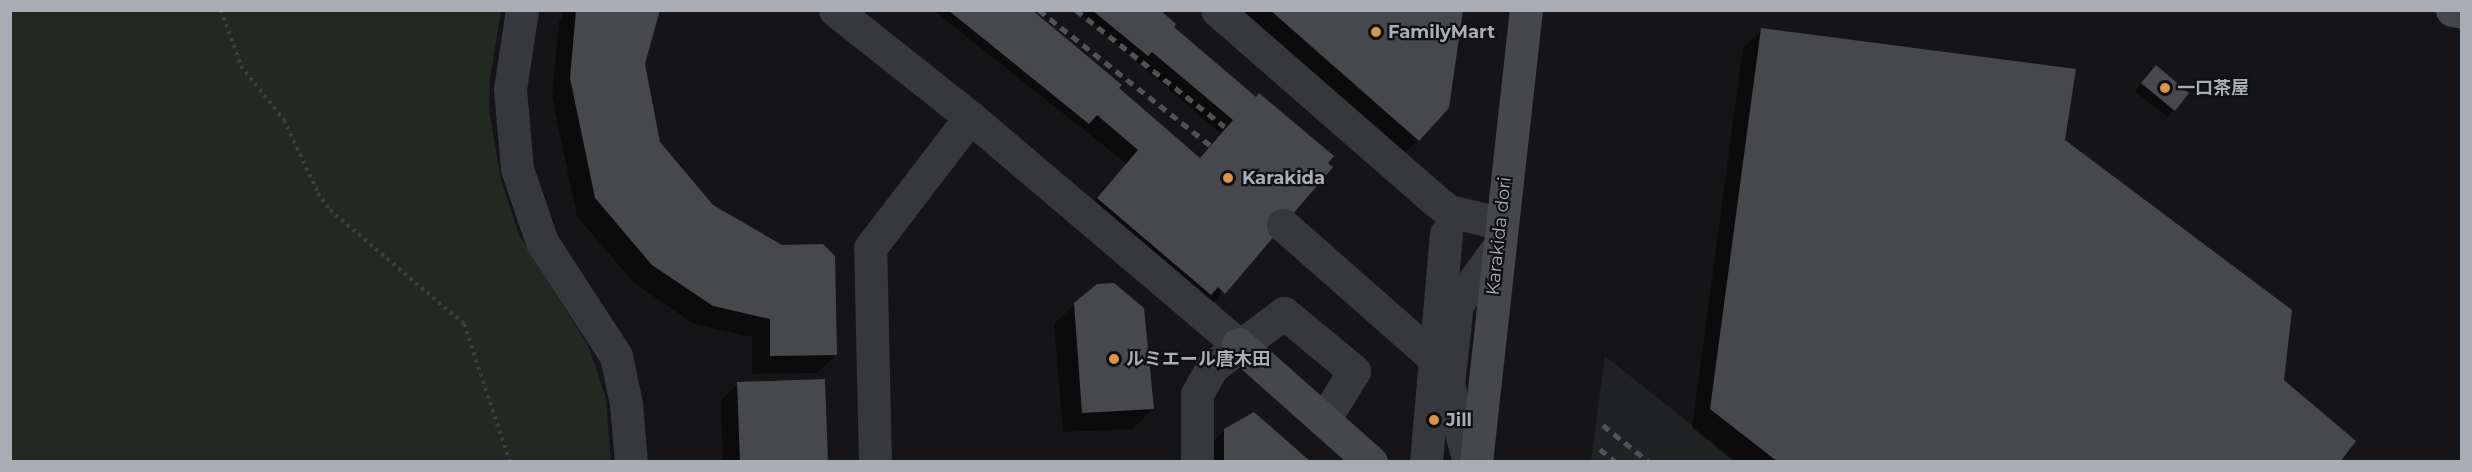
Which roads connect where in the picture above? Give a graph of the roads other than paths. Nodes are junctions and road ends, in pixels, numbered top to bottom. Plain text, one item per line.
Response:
1 (522, 10) edge
2 (835, 10) edge
3 (1217, 10) edge
4 (1526, 10) edge
5 (2452, 10) edge
6 (2462, 12) edge
7 (970, 117) junction
8 (1283, 225) dead end
9 (1446, 234) dead end
10 (1498, 236) junction
11 (1238, 344) junction
12 (1436, 360) junction
13 (1324, 420) junction
14 (1432, 458) edge
15 (631, 462) edge
16 (875, 462) edge
17 (1197, 462) edge
18 (1371, 462) edge
19 (1470, 462) edge
20 (1476, 462) edge

1 - 15 street
2 - 7 street
3 - 10 street
4 - 10 street, Karakida dori
5 - 6 street
7 - 11 street
7 - 16 street
8 - 12 street
9 - 12 street
10 - 19 street
10 - 20 street, Karakida dori
11 - 13 street
11 - 13 street
11 - 17 street
12 - 14 street
13 - 18 street

